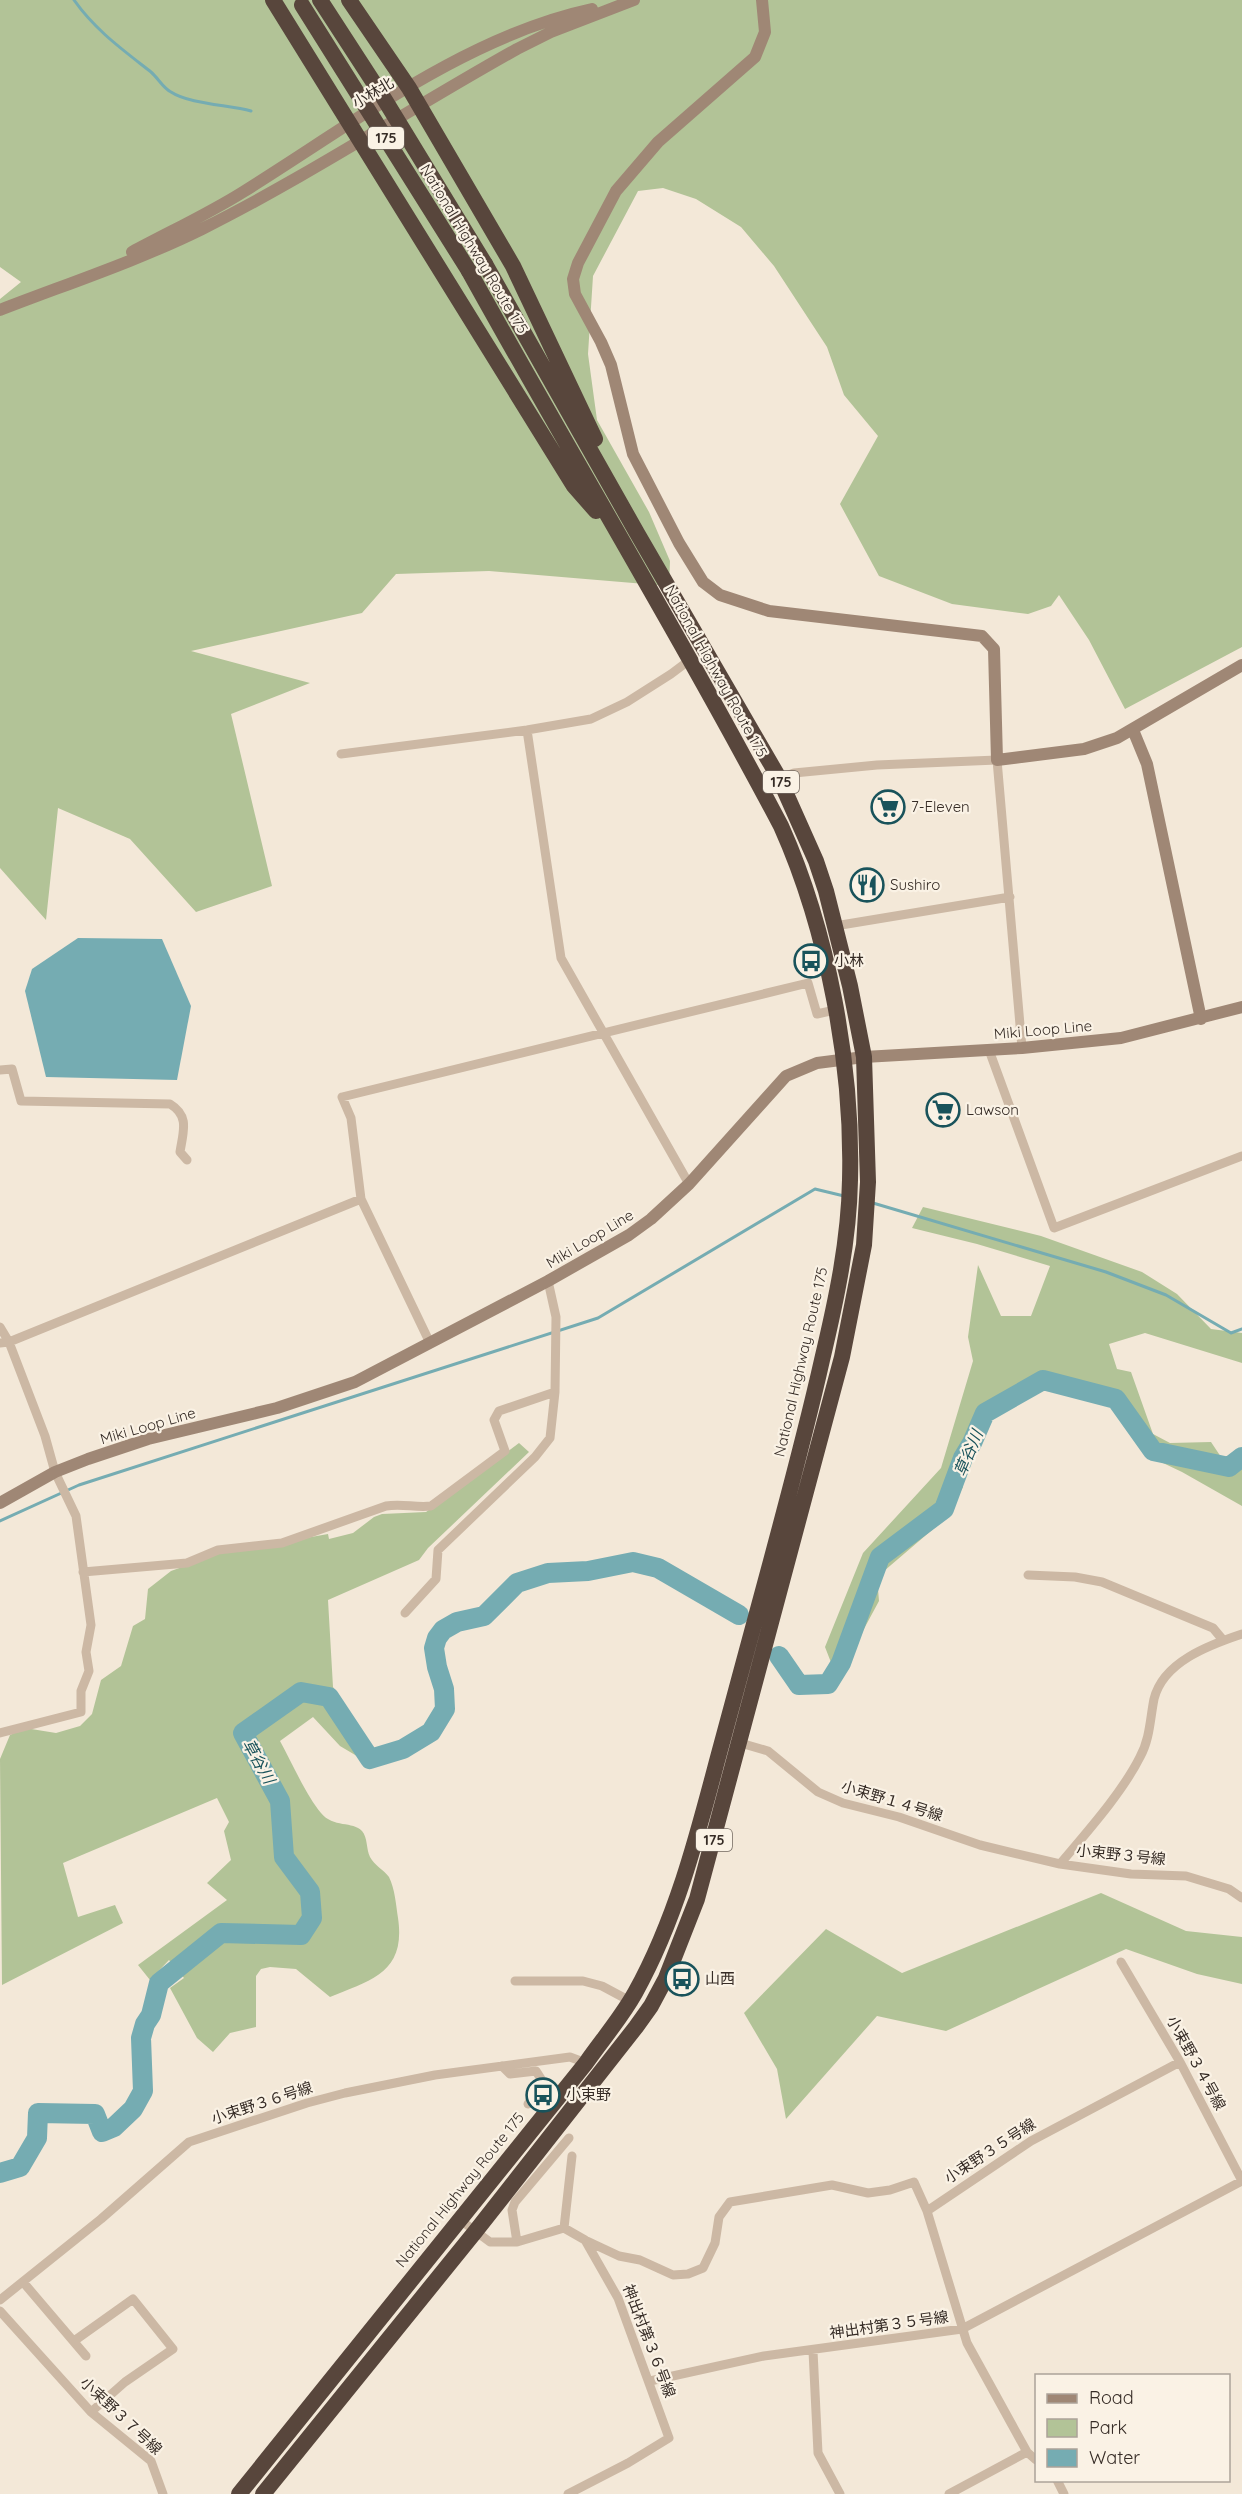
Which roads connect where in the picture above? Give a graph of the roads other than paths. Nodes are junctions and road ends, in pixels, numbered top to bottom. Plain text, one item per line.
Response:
1 (273, 0) edge
2 (320, 0) edge
3 (349, 0) edge
4 (633, 0) edge
5 (762, 0) edge
6 (300, 2) edge
7 (409, 88) junction
8 (419, 105) junction
9 (351, 123) junction
10 (361, 140) junction
11 (86, 277) junction
12 (0, 310) edge
13 (630, 537) junction
14 (691, 658) junction
15 (1242, 665) edge
16 (527, 730) junction
17 (1133, 730) junction
18 (341, 754) dead end
19 (997, 760) junction
20 (779, 778) junction
21 (760, 786) junction
22 (1010, 897) junction
23 (835, 926) junction
24 (1242, 1007) edge
25 (835, 1010) junction
26 (1201, 1019) junction
27 (605, 1033) junction
28 (1022, 1048) junction
29 (989, 1050) junction
30 (864, 1057) junction
31 (844, 1059) junction
32 (0, 1070) edge
33 (1242, 1156) edge
34 (187, 1160) dead end
35 (689, 1184) junction
36 (361, 1199) junction
37 (548, 1281) junction
38 (0, 1327) edge
39 (5, 1343) edge
40 (430, 1344) junction
41 (555, 1392) junction
42 (55, 1472) junction
43 (0, 1503) edge
44 (83, 1572) junction
45 (1028, 1575) dead end
46 (405, 1613) dead end
47 (1242, 1634) edge
48 (1224, 1640) junction
49 (0, 1733) edge
50 (723, 1737) junction
51 (740, 1743) junction
52 (995, 1849) joint
53 (1060, 1864) junction
54 (1242, 1898) edge
55 (1121, 1962) dead end
56 (515, 1981) dead end
57 (630, 2001) junction
58 (586, 2062) junction
59 (1180, 2062) junction
60 (502, 2066) junction
61 (528, 2103) dead end
62 (569, 2138) dead end
63 (572, 2156) dead end
64 (1242, 2181) edge
65 (927, 2211) junction
66 (459, 2219) junction
67 (564, 2228) junction
68 (475, 2232) junction
69 (585, 2240) junction
70 (517, 2242) junction
71 (23, 2282) junction
72 (0, 2300) edge
73 (0, 2311) edge
74 (962, 2329) junction
75 (74, 2342) junction
76 (813, 2351) junction
77 (86, 2356) dead end
78 (650, 2381) junction
79 (91, 2412) junction
80 (1028, 2452) junction
81 (1035, 2459) edge
82 (163, 2494) edge
83 (238, 2494) edge
84 (263, 2494) edge
85 (568, 2494) edge
86 (840, 2494) edge
87 (949, 2494) edge

1 - 9 highway
2 - 13 highway, National Highway Route 175 / 175, bridge
3 - 7 highway
4 - 7 street, 小林北
4 - 8 street
5 - 19 street
6 - 13 highway, National Highway Route 175 / 175, bridge
7 - 8 highway
7 - 9 street, 小林北
8 - 10 street
8 - 13 highway
9 - 10 highway
9 - 11 street, 小林北
10 - 11 street
10 - 13 highway
11 - 12 street
13 - 14 highway, National Highway Route 175 / 175
13 - 20 highway, National Highway Route 175 / 175
14 - 16 street
14 - 21 highway, National Highway Route 175 / 175
15 - 17 street
16 - 18 street
16 - 27 street
17 - 19 street
17 - 26 street
19 - 20 street
19 - 22 street
20 - 21 street
20 - 23 highway, National Highway Route 175 / 175
21 - 25 highway, National Highway Route 175 / 175
22 - 23 street
22 - 28 street
23 - 30 highway, National Highway Route 175 / 175
24 - 26 street, Miki Loop Line
25 - 27 street
25 - 31 highway, National Highway Route 175 / 175
26 - 28 street, Miki Loop Line
27 - 35 street
27 - 36 street
28 - 29 street, Miki Loop Line
29 - 30 street, Miki Loop Line
29 - 33 street
30 - 31 street, Miki Loop Line
30 - 51 highway, National Highway Route 175 / 175
31 - 35 street, Miki Loop Line
31 - 50 highway, National Highway Route 175 / 175
32 - 34 street
35 - 37 street, Miki Loop Line
36 - 39 street
36 - 40 street
37 - 40 street, Miki Loop Line
37 - 41 street
38 - 39 street
39 - 42 street
40 - 42 street, Miki Loop Line
41 - 44 street
41 - 46 street
42 - 43 street, Miki Loop Line
42 - 44 street
44 - 49 street
45 - 48 street
47 - 48 street
48 - 53 street
50 - 51 street, 小束野１４号線
50 - 57 highway, National Highway Route 175 / 175
51 - 52 street, 小束野１４号線
51 - 68 highway, National Highway Route 175 / 175
52 - 53 street, 小束野３号線
53 - 54 street, 小束野３号線
55 - 59 street, 小束野３４号線
56 - 57 street
57 - 58 highway, National Highway Route 175 / 175
58 - 60 street, 小束野３６号線
58 - 66 highway, National Highway Route 175 / 175
59 - 64 street, 小束野３４号線
59 - 65 street, 小束野３５号線
60 - 61 street
60 - 71 street, 小束野３６号線
62 - 70 street
63 - 67 street
64 - 74 street, 神出村第３５号線
65 - 69 street
65 - 74 street
66 - 68 street
66 - 83 highway, National Highway Route 175 / 175
67 - 69 street
67 - 70 street
68 - 70 street
68 - 84 highway, National Highway Route 175 / 175
69 - 78 street, 神出村第３６号線
71 - 72 street, 小束野３６号線
71 - 75 street
73 - 79 street, 小束野３７号線
74 - 76 street, 神出村第３５号線
74 - 80 street
75 - 77 street
75 - 79 street
76 - 78 street, 神出村第３５号線
76 - 86 street
78 - 85 street, 神出村第３６号線
79 - 82 street, 小束野３７号線
80 - 81 street
80 - 87 street

